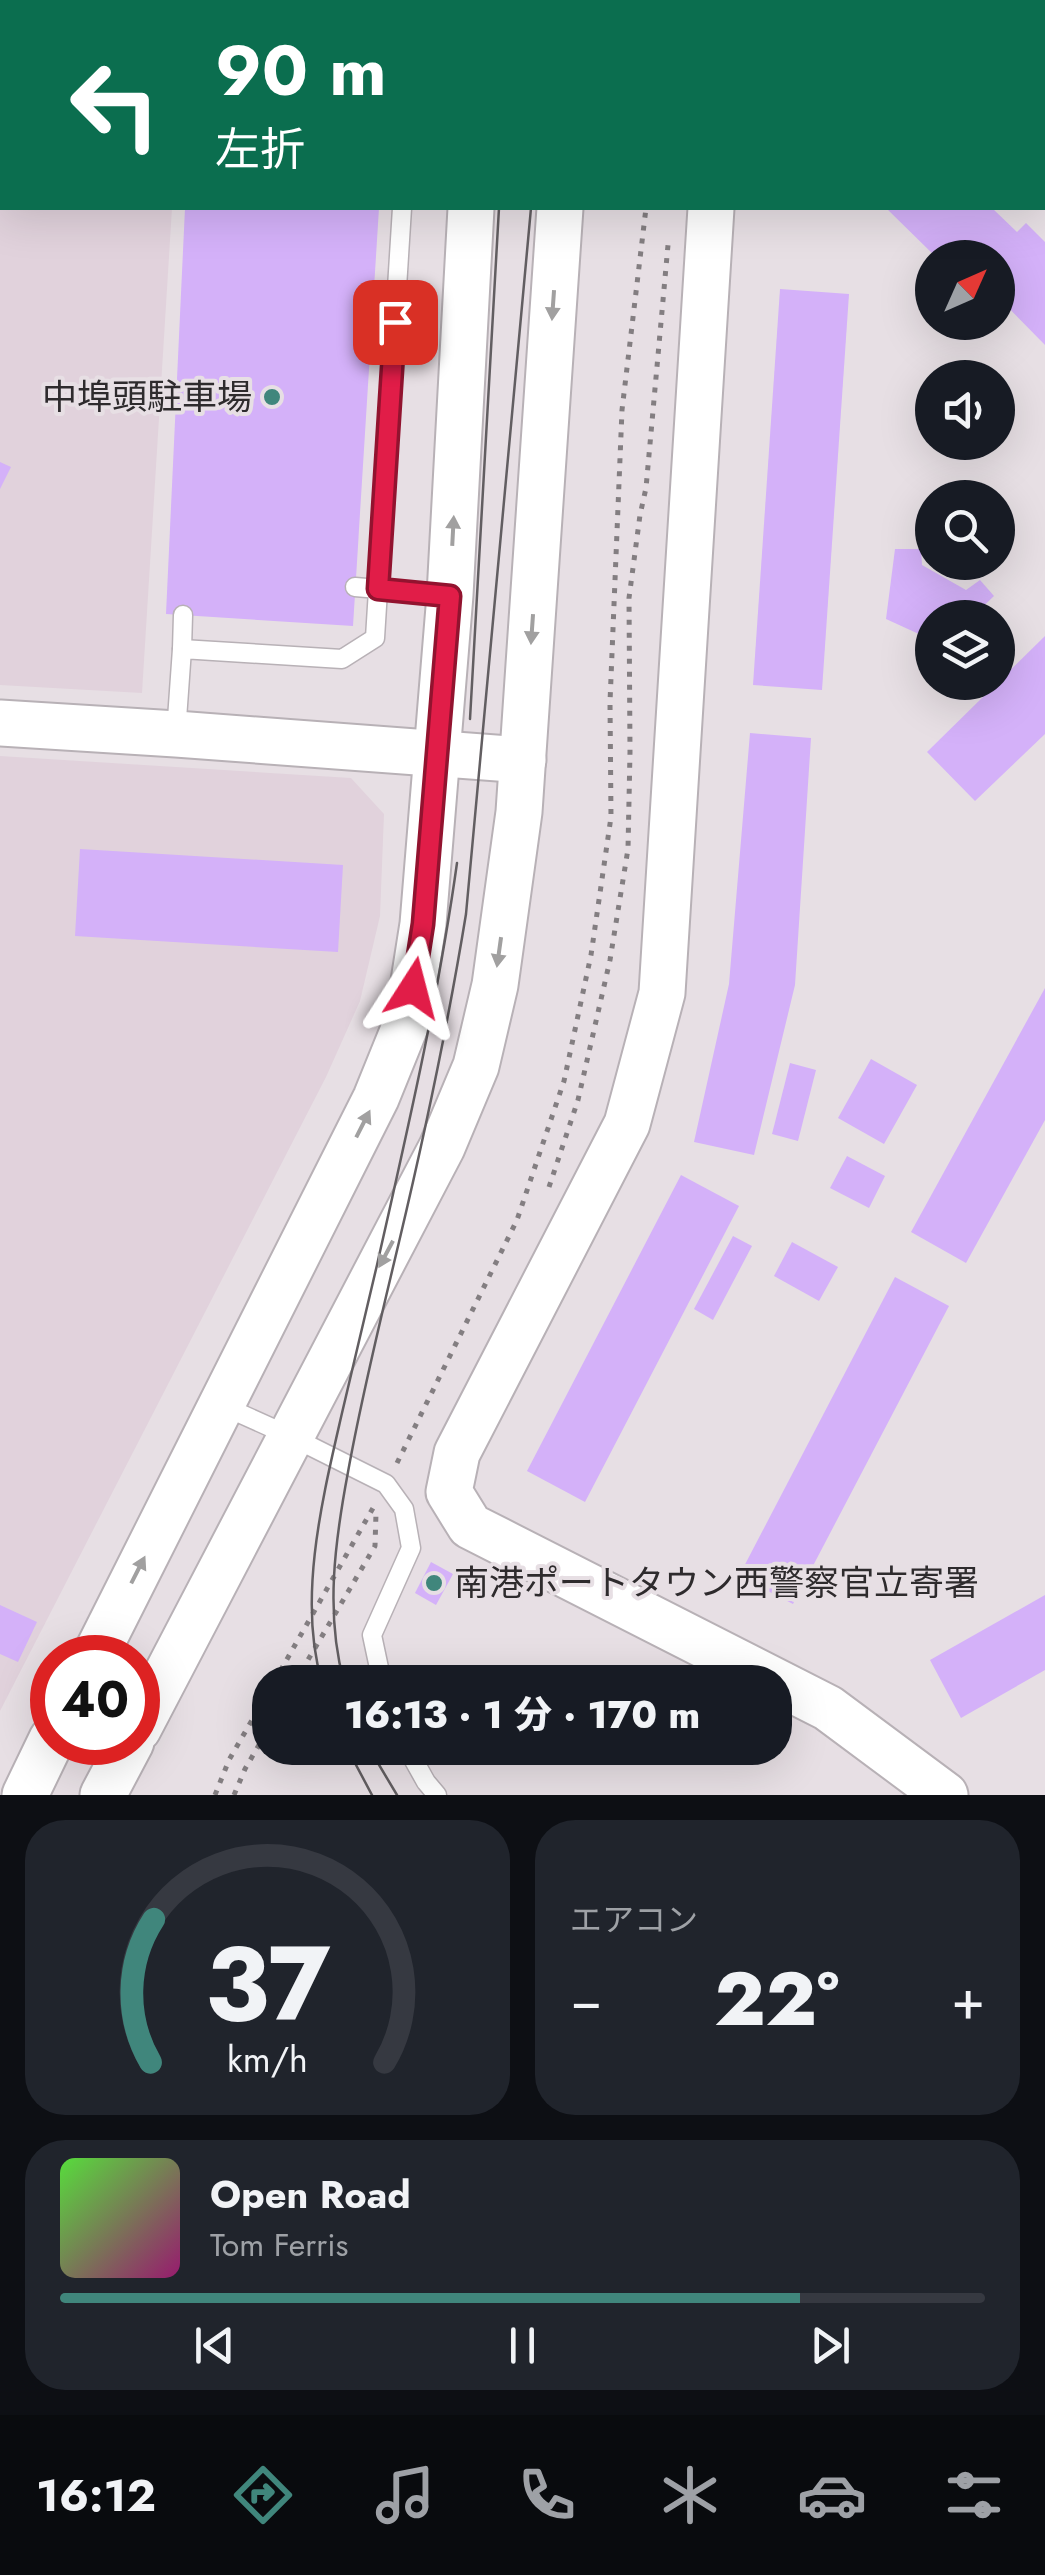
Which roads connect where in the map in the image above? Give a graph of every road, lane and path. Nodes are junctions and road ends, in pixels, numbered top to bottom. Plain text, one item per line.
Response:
1 (402, 210) edge
2 (471, 210) edge
3 (560, 210) edge
4 (710, 210) edge
5 (669, 230) dead end
6 (355, 587) dead end
7 (378, 589) junction
8 (450, 596) junction
9 (184, 615) dead end
10 (182, 649) junction
11 (0, 723) edge
12 (176, 734) junction
13 (436, 753) junction
14 (522, 760) junction
15 (548, 1192) dead end
16 (221, 1405) junction
17 (290, 1436) junction
18 (408, 1462) dead end
19 (394, 1468) dead end
20 (375, 1505) dead end
21 (106, 1635) edge
22 (306, 1665) edge
23 (378, 1665) edge
24 (160, 1687) edge
25 (252, 1720) edge
26 (252, 1757) edge
27 (39, 1765) edge
28 (119, 1765) edge
29 (416, 1765) edge
30 (24, 1795) edge
31 (104, 1795) edge
32 (214, 1795) edge
33 (234, 1795) edge
34 (437, 1795) edge
35 (945, 1795) edge

1 - 7 lane
8 -> 2 street
3 -> 14 street
4 - 35 street
5 - 15 path
6 - 7 lane
7 - 8 lane
7 - 10 lane
8 - 13 street
9 - 10 lane
10 - 12 lane
11 - 12 street
12 - 13 street
13 - 14 street
16 -> 13 street
14 -> 17 street
16 - 17 lane
21 -> 16 street
17 - 23 lane
17 - 24 street
18 - 19 path
20 - 22 path
25 - 32 path
26 - 33 path
27 - 30 street
28 - 31 street
29 - 34 lane

